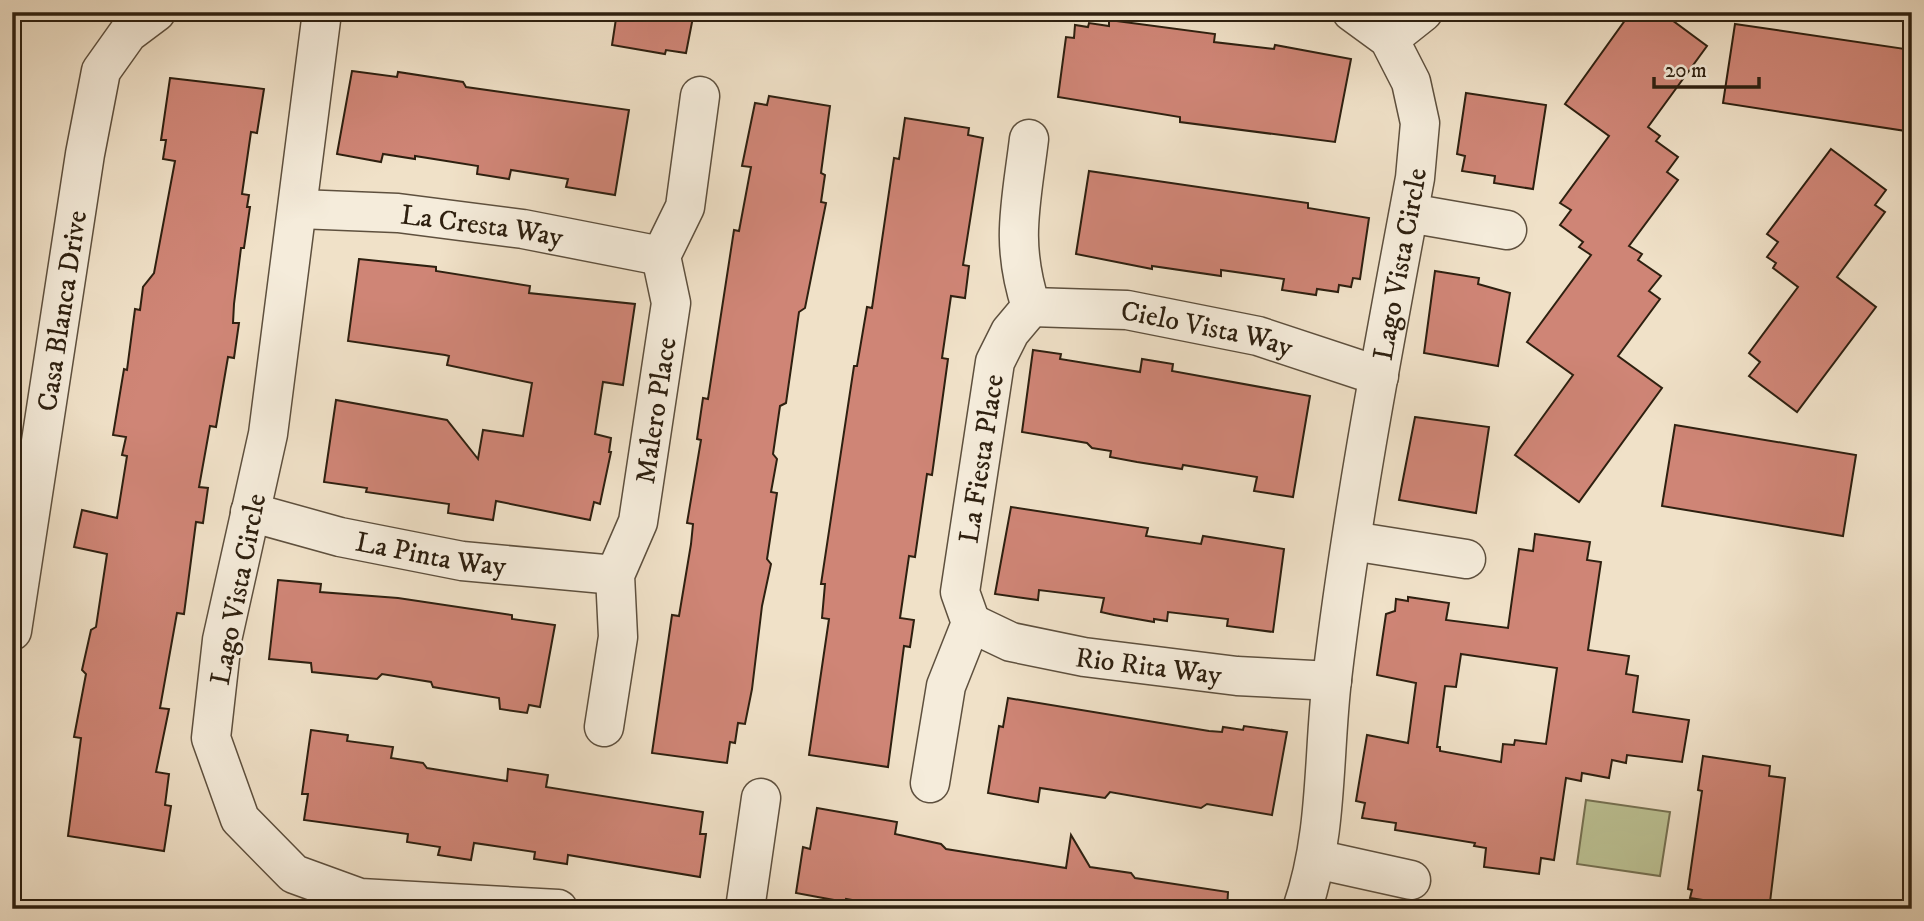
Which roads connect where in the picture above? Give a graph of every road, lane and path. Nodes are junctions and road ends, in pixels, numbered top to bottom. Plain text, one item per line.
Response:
1 (156, 12) edge
2 (323, 12) edge
3 (1352, 12) edge
4 (1423, 12) edge
5 (1389, 39) junction
6 (700, 96) dead end
7 (1029, 139) dead end
8 (299, 209) junction
9 (1409, 213) junction
10 (1507, 230) dead end
11 (661, 256) junction
12 (1031, 307) junction
13 (1378, 376) junction
14 (250, 512) junction
15 (1352, 541) junction
16 (1466, 559) dead end
17 (615, 575) junction
18 (971, 623) junction
19 (12, 631) edge
20 (1332, 681) junction
21 (604, 727) dead end
22 (930, 783) dead end
23 (761, 798) dead end
24 (1316, 859) junction
25 (1411, 880) dead end
26 (558, 909) edge
27 (745, 909) edge
28 (1302, 909) edge

1 - 19 street, Casa Blanca Drive
2 - 8 street, Lago Vista Circle
3 - 5 street, Lago Vista Circle
4 - 5 street
5 - 9 street, Lago Vista Circle
6 - 11 street
7 - 12 street
8 - 11 street, La Cresta Way
8 - 14 street, Lago Vista Circle
9 - 10 street
9 - 13 street, Lago Vista Circle
11 - 17 street, Malero Place
12 - 13 street, Cielo Vista Way
12 - 18 street, La Fiesta Place
13 - 15 street, Lago Vista Circle
14 - 17 street, La Pinta Way
14 - 26 street, Lago Vista Circle
15 - 16 street
15 - 20 street, Lago Vista Circle
17 - 21 street, Malero Place
18 - 20 street, Rio Rita Way
18 - 22 street
20 - 24 street, Lago Vista Circle
23 - 27 street
24 - 25 street
24 - 28 street, Lago Vista Circle

